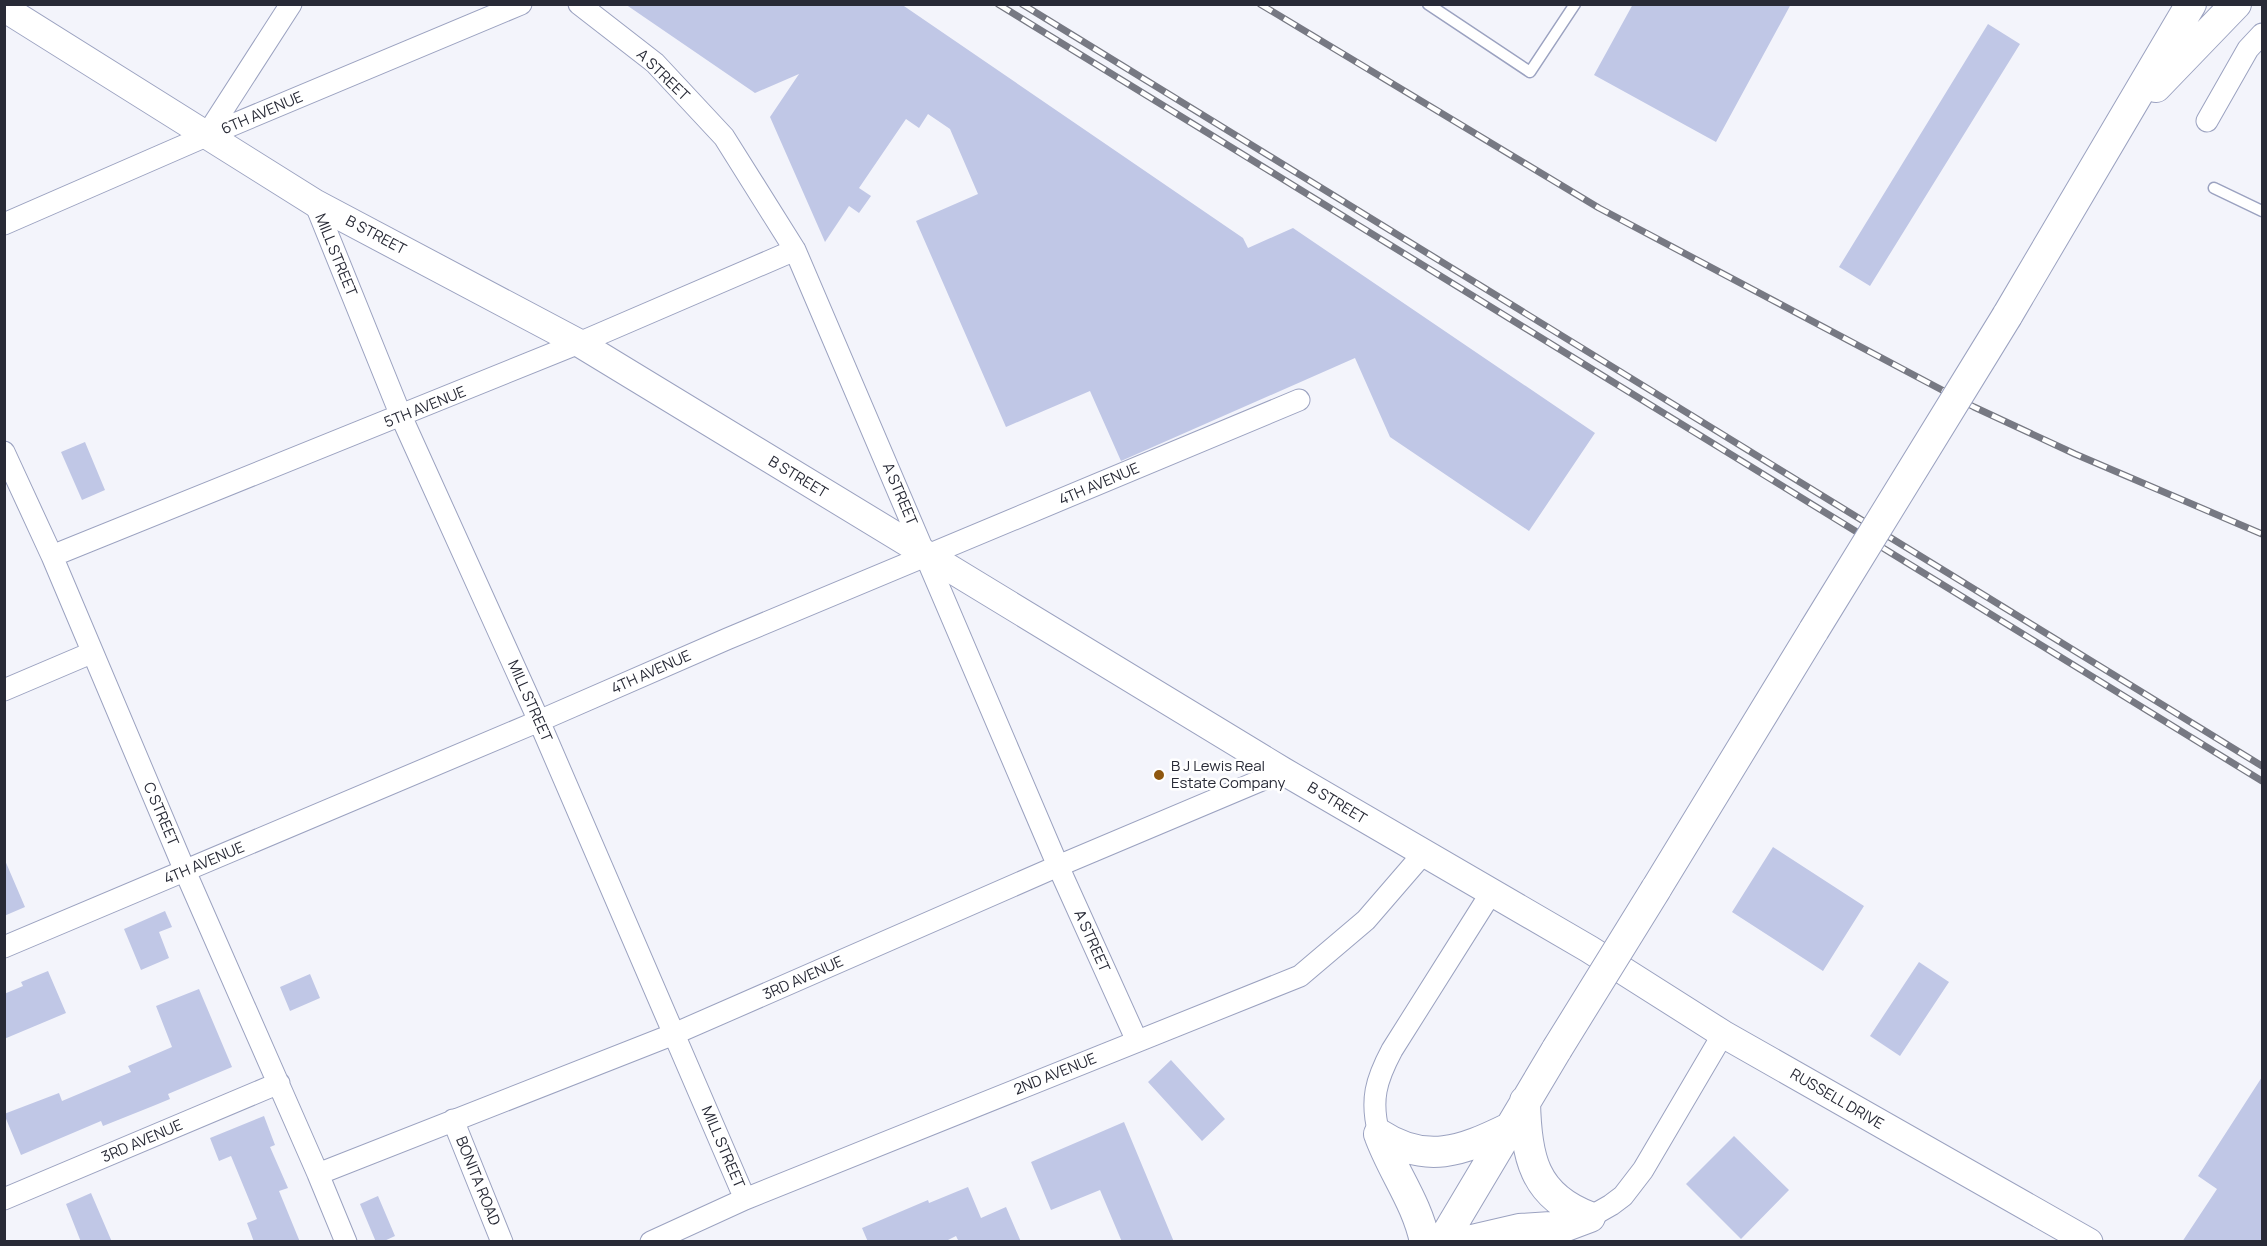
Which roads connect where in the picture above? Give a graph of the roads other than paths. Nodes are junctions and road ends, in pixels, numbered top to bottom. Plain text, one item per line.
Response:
1 (291, 4) edge
2 (521, 4) edge
3 (579, 4) edge
4 (1428, 4) edge
5 (1575, 4) edge
6 (2192, 4) edge
7 (2236, 4) edge
8 (4, 9) edge
9 (2175, 18) edge
10 (2262, 34) edge
11 (2124, 120) junction
12 (2207, 121) dead end
13 (206, 136) junction
14 (2214, 188) dead end
15 (315, 203) junction
16 (2262, 211) edge
17 (4, 224) edge
18 (795, 250) junction
19 (579, 343) junction
20 (1299, 400) dead end
21 (401, 416) junction
22 (4, 452) edge
23 (52, 556) junction
24 (927, 556) junction
25 (91, 653) junction
26 (4, 690) edge
27 (539, 721) junction
28 (1283, 771) junction
29 (1423, 854) junction
30 (1058, 866) junction
31 (185, 872) junction
32 (1491, 893) junction
33 (4, 947) edge
34 (1589, 950) joint
35 (674, 1034) junction
36 (1723, 1034) junction
37 (1137, 1041) junction
38 (279, 1083) junction
39 (1525, 1101) junction
40 (453, 1120) junction
41 (1509, 1128) junction
42 (1379, 1134) junction
43 (318, 1174) junction
44 (4, 1199) edge
45 (746, 1199) junction
46 (1590, 1217) junction
47 (346, 1242) edge
48 (502, 1242) edge
49 (651, 1242) edge
50 (1425, 1242) edge
51 (1442, 1242) edge
52 (1463, 1242) edge
53 (2089, 1242) edge

1 - 13 street
2 - 13 street, 6TH AVENUE
3 - 18 street, A STREET
4 - 5 lane
6 - 9 main road
7 - 11 main road
8 - 13 street, B STREET
9 - 11 main road
10 - 12 street
11 - 39 main road, bridge
13 - 15 street, B STREET
13 - 17 street, 6TH AVENUE
14 - 16 lane
15 - 19 street, B STREET
15 - 21 street, MILL STREET
18 - 19 street, 5TH AVENUE
18 - 24 street, A STREET
19 - 21 street, 5TH AVENUE
19 - 24 street, B STREET
20 - 24 street, 4TH AVENUE
21 - 23 street, 5TH AVENUE
21 - 27 street, MILL STREET
22 - 23 street, C STREET
23 - 25 street, C STREET
24 - 27 street, 4TH AVENUE
24 - 28 street, B STREET
24 - 30 street, A STREET
25 - 26 street
25 - 31 street, C STREET
27 - 31 street, 4TH AVENUE
27 - 35 street, MILL STREET
28 - 29 street, B STREET
28 - 30 street, 3RD AVENUE
29 - 32 street, B STREET
29 - 37 street, 2ND AVENUE
30 - 35 street, 3RD AVENUE
30 - 37 street, A STREET
31 - 33 street, 4TH AVENUE
31 - 38 street, C STREET
32 - 34 street, B STREET
32 - 42 street
34 - 36 street, RUSSELL DRIVE
35 - 40 street, 3RD AVENUE
35 - 45 street, MILL STREET
36 - 46 street
36 - 53 street, RUSSELL DRIVE
37 - 45 street, 2ND AVENUE
38 - 43 street, C STREET
38 - 44 street, 3RD AVENUE
39 - 41 main road
39 - 46 main road
40 - 43 street, 3RD AVENUE
40 - 48 street, BONITA ROAD
41 - 42 main road
41 - 51 main road
42 - 50 main road
43 - 47 street, C STREET
45 - 49 street, 2ND AVENUE
46 - 52 main road

